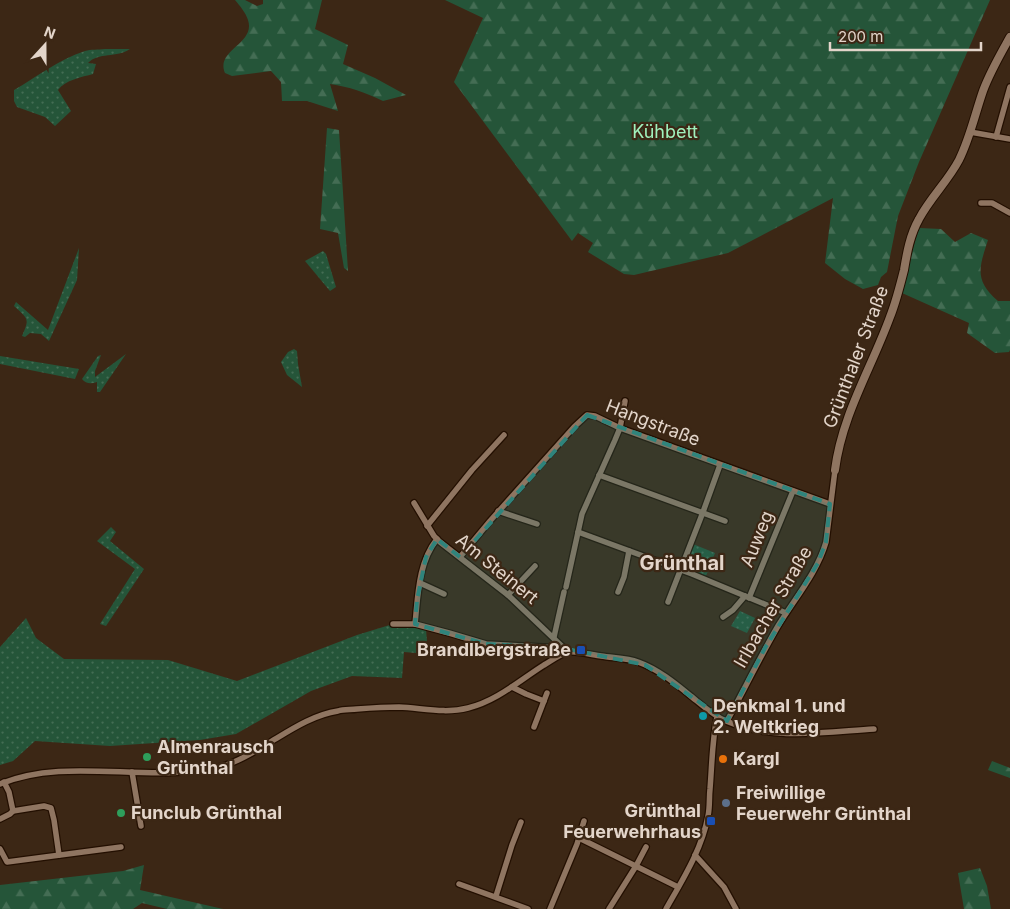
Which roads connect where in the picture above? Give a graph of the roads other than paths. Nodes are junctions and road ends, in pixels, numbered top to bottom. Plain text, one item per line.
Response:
1 (1010, 37) edge
2 (1010, 87) edge
3 (970, 132) junction
4 (996, 137) junction
5 (1010, 139) edge
6 (981, 203) dead end
7 (1010, 213) edge
8 (626, 401) dead end
9 (620, 428) junction
10 (504, 435) dead end
11 (839, 443) joint
12 (720, 465) junction
13 (834, 470) joint
14 (600, 475) junction
15 (793, 491) junction
16 (414, 503) dead end
17 (830, 504) junction
18 (498, 511) junction
19 (703, 512) junction
20 (725, 520) dead end
21 (537, 524) dead end
22 (427, 526) junction
23 (578, 532) junction
24 (437, 539) junction
25 (629, 551) junction
26 (460, 557) junction
27 (535, 566) dead end
28 (681, 570) junction
29 (420, 584) junction
30 (618, 592) dead end
31 (444, 594) dead end
32 (508, 595) junction
33 (747, 597) junction
34 (668, 602) dead end
35 (786, 613) junction
36 (723, 617) dead end
37 (393, 624) dead end
38 (415, 624) junction
39 (554, 637) junction
40 (566, 650) junction
41 (512, 687) junction
42 (547, 693) dead end
43 (544, 701) junction
44 (717, 717) junction
45 (726, 722) junction
46 (534, 727) dead end
47 (874, 729) dead end
48 (132, 772) junction
49 (2, 783) edge
50 (13, 811) junction
51 (0, 820) edge
52 (584, 821) dead end
53 (521, 822) dead end
54 (141, 826) dead end
55 (578, 838) junction
56 (121, 847) dead end
57 (646, 847) dead end
58 (0, 849) edge
59 (60, 855) junction
60 (695, 855) junction
61 (636, 866) junction
62 (459, 884) dead end
63 (678, 887) junction
64 (496, 896) junction
65 (528, 909) edge
66 (550, 909) edge
67 (609, 909) edge
68 (666, 909) edge
69 (736, 909) edge

1 - 3 street, Grünthaler Straße
2 - 4 street
3 - 4 street
3 - 11 street, Grünthaler Straße
4 - 5 street
6 - 7 street
8 - 9 street
9 - 12 street, Hangstraße
9 - 14 street
9 - 18 street, Hangstraße
10 - 22 street
11 - 13 street, Irlbacher Straße
12 - 15 street, Hangstraße
12 - 19 street
13 - 17 street, Irlbacher Straße
14 - 19 street
14 - 23 street
15 - 17 street, Hangstraße
15 - 33 street, Auweg
16 - 22 street, Am Steinert
17 - 35 street, Irlbacher Straße
18 - 21 street
18 - 26 street, Hangstraße
19 - 20 street
19 - 28 street
22 - 24 street, Am Steinert
23 - 25 street
23 - 39 street
24 - 26 street, Am Steinert
24 - 29 street
25 - 28 street
25 - 30 street
26 - 32 street, Am Steinert
27 - 32 street
28 - 33 street
28 - 34 street
29 - 31 street
29 - 38 street
32 - 39 street, Am Steinert
33 - 35 street
33 - 36 street
35 - 45 street, Irlbacher Straße
37 - 38 street
38 - 40 street
39 - 40 street, Am Steinert
40 - 41 street
40 - 44 street
41 - 43 street
41 - 48 street
42 - 43 street
43 - 46 street
44 - 45 street
44 - 60 street
45 - 47 street
48 - 49 street
48 - 54 street
49 - 50 street
50 - 51 street
50 - 59 street
52 - 55 street
53 - 64 street
55 - 61 street
55 - 66 street
56 - 59 street
57 - 61 street
58 - 59 street
60 - 63 street
60 - 69 street
61 - 63 street
61 - 67 street
62 - 64 street
63 - 68 street
64 - 65 street

